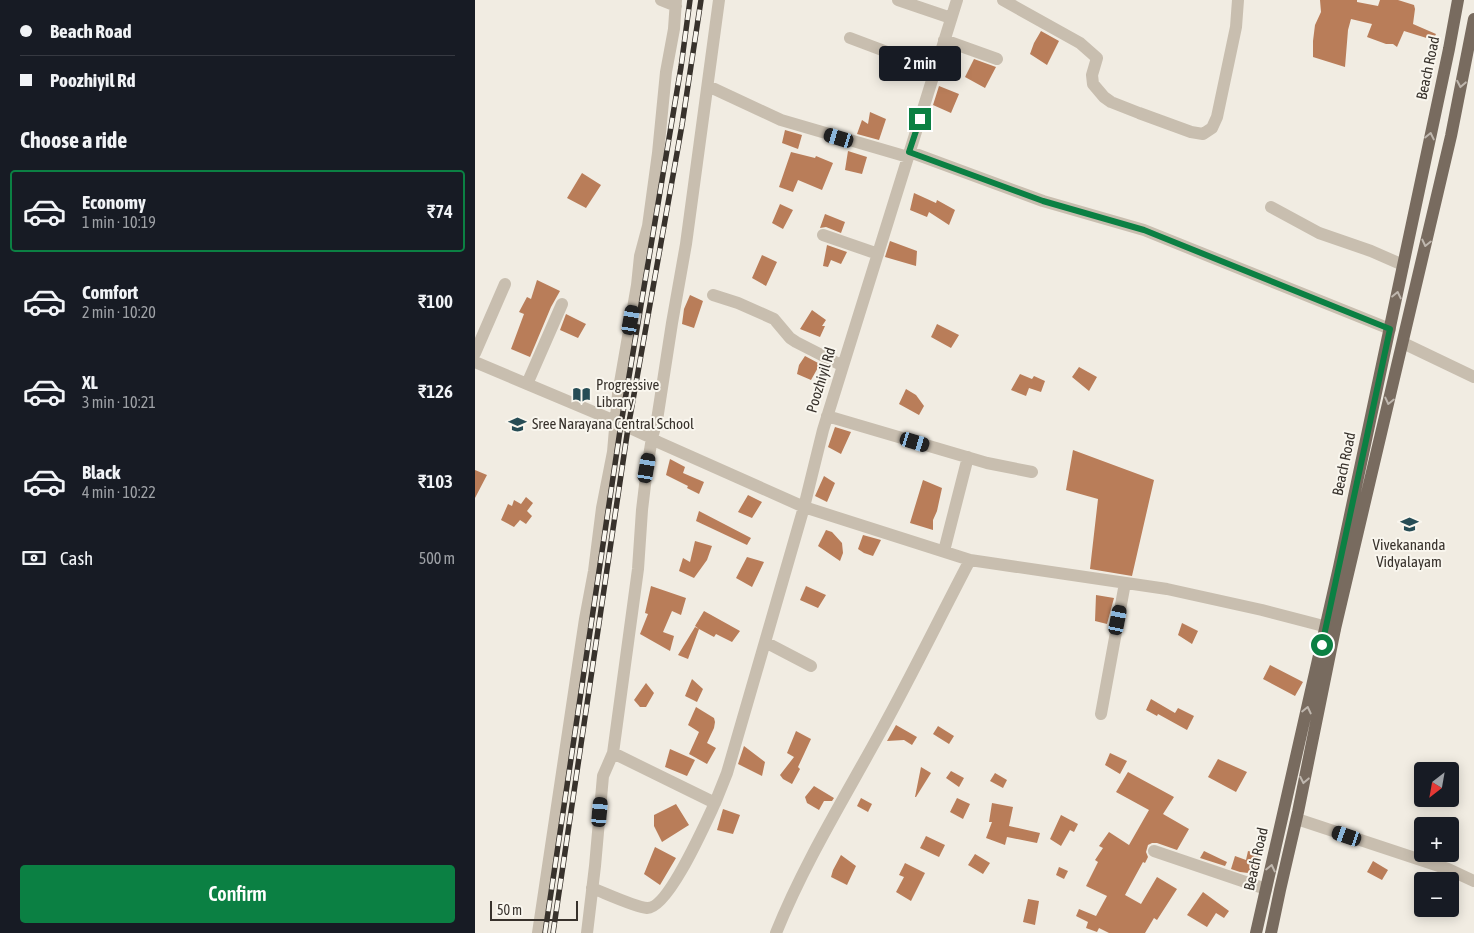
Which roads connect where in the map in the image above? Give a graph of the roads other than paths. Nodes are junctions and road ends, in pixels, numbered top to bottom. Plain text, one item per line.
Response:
1 (661, 0) edge
2 (719, 0) edge
3 (898, 0) edge
4 (957, 0) edge
5 (1003, 0) edge
6 (1238, 0) edge
7 (1458, 0) edge
8 (676, 3) edge
9 (951, 18) junction
10 (1474, 19) edge
11 (850, 38) dead end
12 (944, 40) junction
13 (997, 58) dead end
14 (935, 70) junction
15 (708, 86) junction
16 (909, 154) junction
17 (1271, 208) dead end
18 (823, 235) dead end
19 (878, 254) junction
20 (1403, 265) junction
21 (505, 284) dead end
22 (713, 295) dead end
23 (562, 304) dead end
24 (1390, 329) junction
25 (1403, 343) junction
26 (475, 353) edge
27 (475, 362) edge
28 (843, 366) junction
29 (1474, 377) edge
30 (527, 384) junction
31 (827, 416) junction
32 (615, 421) junction
33 (652, 438) junction
34 (969, 457) junction
35 (1032, 472) dead end
36 (804, 507) junction
37 (944, 551) junction
38 (970, 560) junction
39 (1125, 582) junction
40 (1330, 628) junction
41 (765, 642) junction
42 (811, 666) dead end
43 (1101, 714) dead end
44 (613, 753) junction
45 (715, 803) junction
46 (1297, 819) junction
47 (1154, 851) dead end
48 (1474, 882) edge
49 (592, 888) junction
50 (1266, 888) junction
51 (538, 933) edge
52 (587, 933) edge
53 (776, 933) edge
54 (1256, 933) edge
55 (1271, 933) edge

1 - 8 street
2 - 15 street
3 - 9 street
4 - 9 street, Poozhiyil Rd
5 - 6 street
20 -> 7 main road, Beach Road
8 - 32 street
9 - 12 street, Poozhiyil Rd
10 -> 25 main road
11 - 14 street
12 - 13 street
12 - 14 street, Poozhiyil Rd
14 - 16 street, Poozhiyil Rd
15 - 16 street
15 - 33 street
16 - 19 street, Poozhiyil Rd
16 - 24 street
17 - 20 street
18 - 19 street
19 - 28 street, Poozhiyil Rd
24 -> 20 main road, Beach Road
21 - 26 street
22 - 28 street
23 - 30 street
24 - 40 main road, Beach Road
25 - 29 street
25 -> 40 main road
27 - 30 street
28 - 31 street, Poozhiyil Rd
30 - 32 street
31 - 34 street
31 - 36 street, Poozhiyil Rd
32 - 33 street
32 - 51 street
33 - 36 street
33 - 44 street
34 - 35 street
34 - 37 street
36 - 37 street
36 - 41 street, Poozhiyil Rd
37 - 38 street
38 - 39 street
38 - 53 street
39 - 40 street
39 - 43 street
40 -> 46 main road
50 -> 40 main road, Beach Road
41 - 42 street
41 - 45 street, Poozhiyil Rd
44 - 45 street
44 - 49 street
45 - 49 street, Poozhiyil Rd
46 - 48 street
46 - 55 main road
47 - 50 street
49 - 52 street
50 - 54 main road, Beach Road

